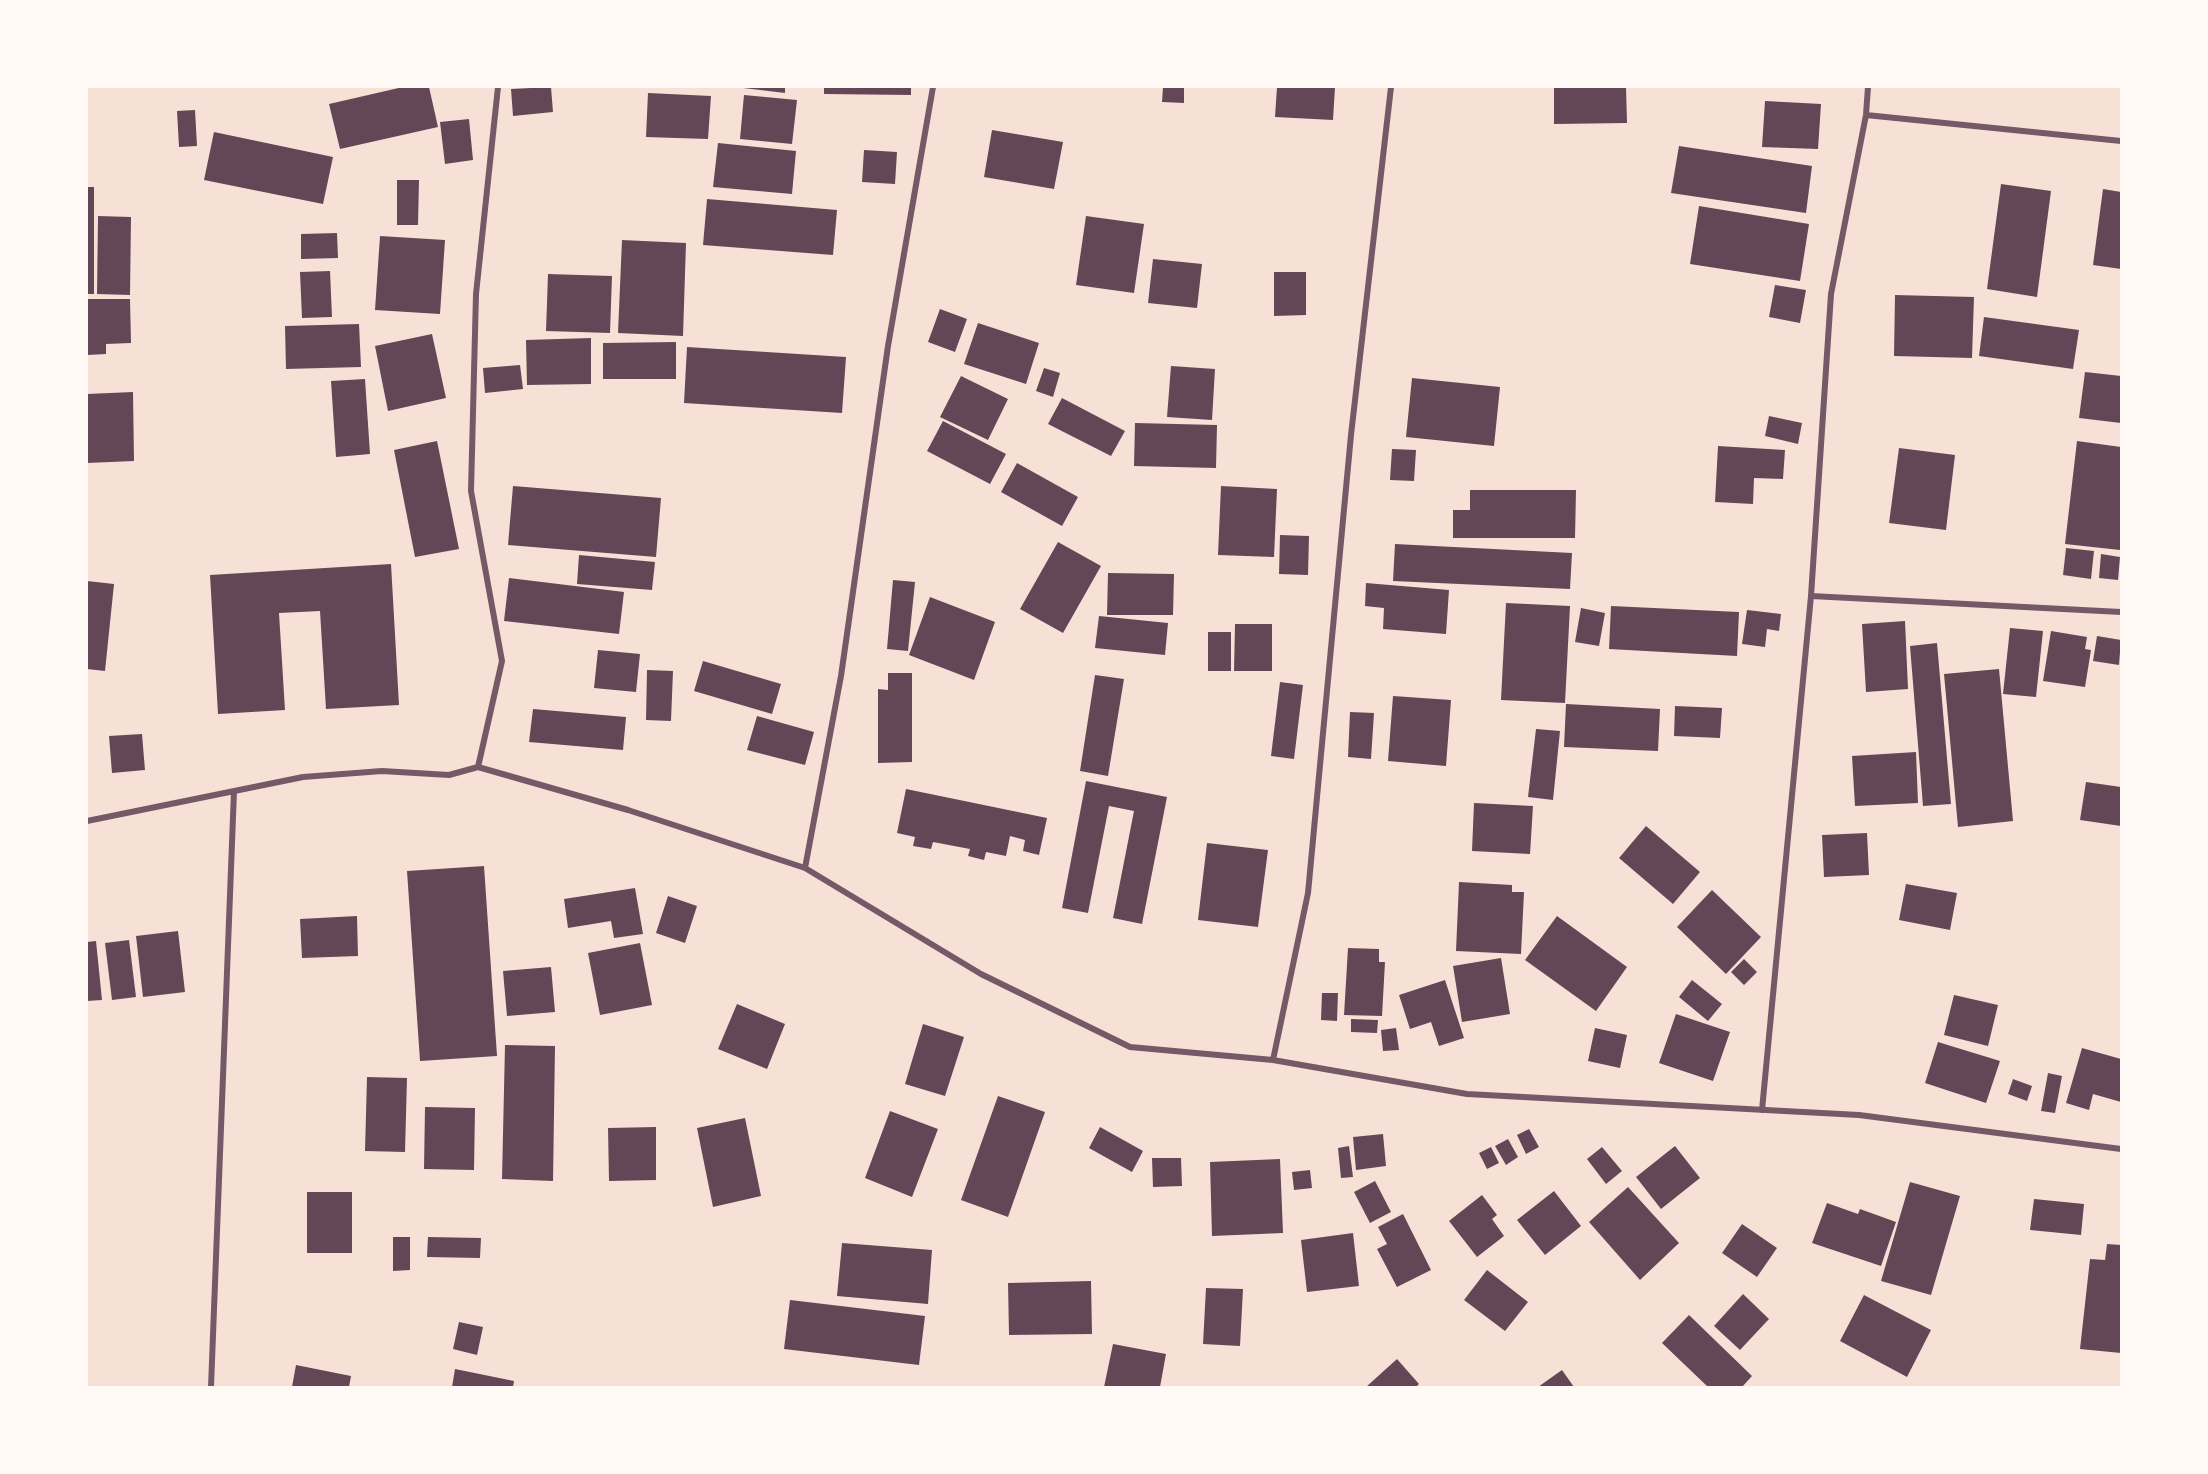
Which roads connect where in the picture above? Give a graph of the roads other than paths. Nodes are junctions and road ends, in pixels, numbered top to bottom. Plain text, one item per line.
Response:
1 (498, 87) edge
2 (933, 87) edge
3 (1391, 87) edge
4 (1868, 87) edge
5 (1866, 116) junction
6 (2121, 141) edge
7 (1811, 596) junction
8 (2121, 612) edge
9 (478, 767) junction
10 (234, 791) junction
11 (87, 821) edge
12 (805, 868) junction
13 (1274, 1060) junction
14 (1762, 1110) junction
15 (2121, 1149) edge
16 (211, 1387) edge

1 - 9 street
2 - 12 street
3 - 13 street
4 - 5 street
5 - 6 street
5 - 7 street
7 - 8 street
7 - 14 street
9 - 10 street
9 - 12 street
10 - 11 street
10 - 16 street
12 - 13 street
13 - 14 street
14 - 15 street

